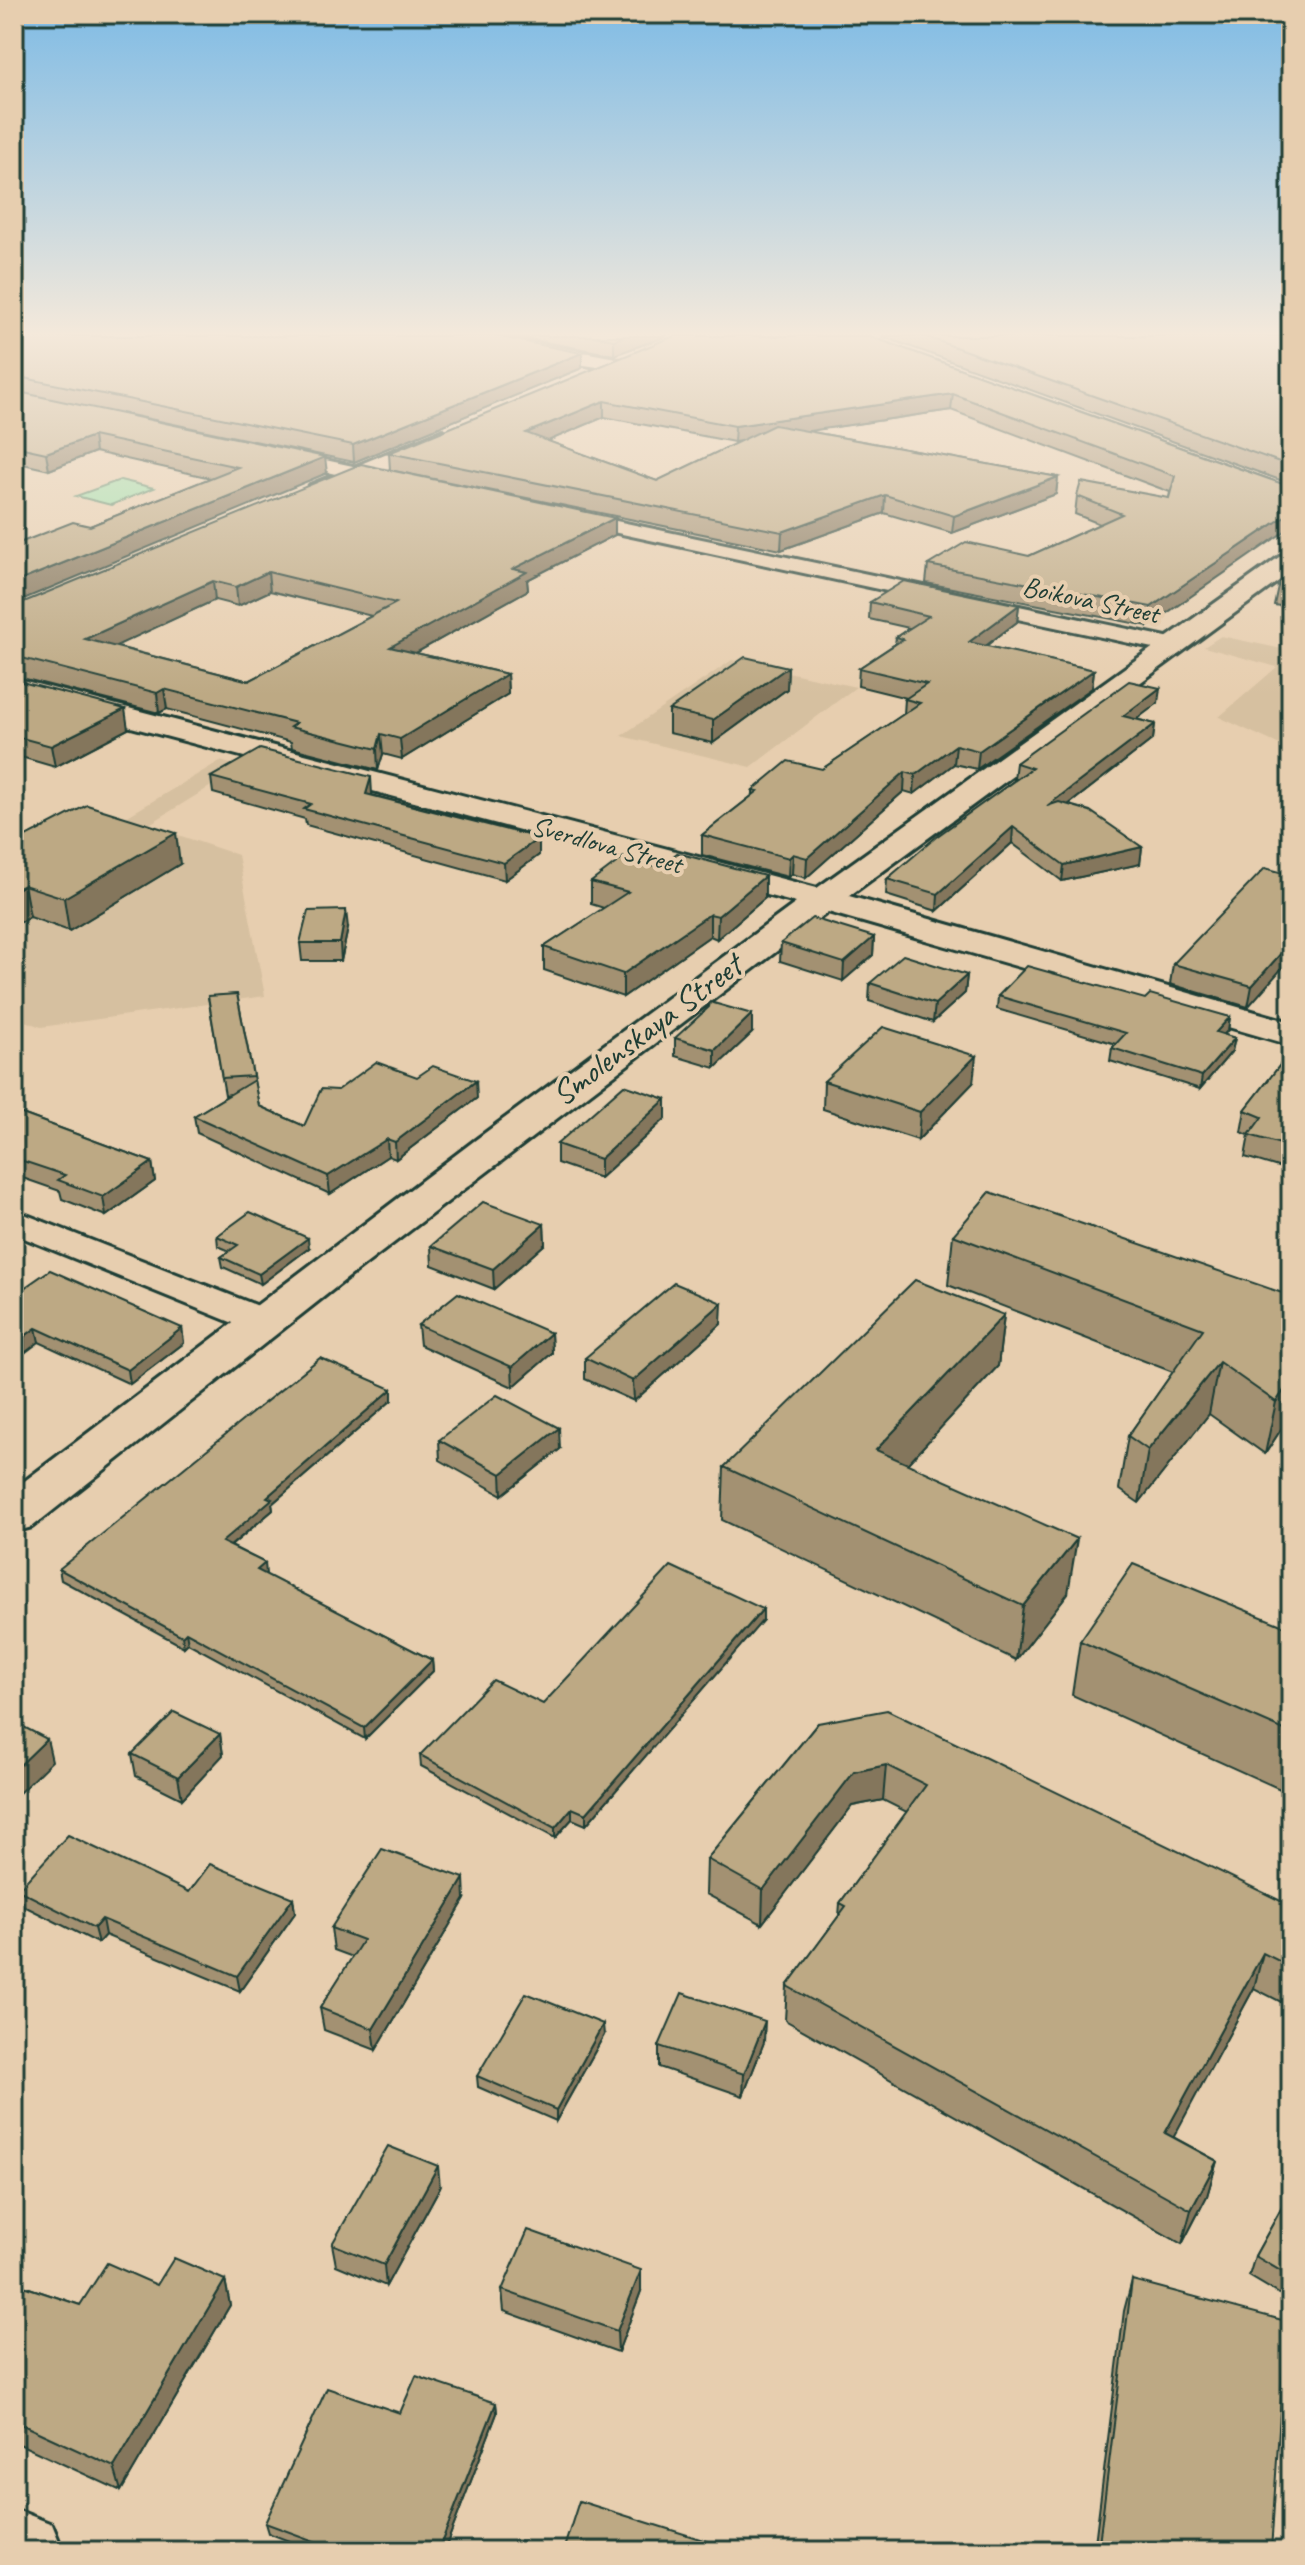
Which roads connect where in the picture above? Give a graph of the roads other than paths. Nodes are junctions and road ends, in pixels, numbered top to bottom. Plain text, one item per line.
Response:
1 (277, 456) edge
2 (399, 456) edge
3 (358, 473) junction
4 (408, 483) edge
5 (293, 500) edge
6 (548, 512) edge
7 (1291, 560) edge
8 (1171, 645) junction
9 (14, 687) edge
10 (820, 899) junction
11 (1291, 1034) edge
12 (14, 1221) edge
13 (262, 1321) junction
14 (14, 1515) edge
15 (14, 2547) edge
16 (25, 2551) edge

1 - 3 street
2 - 3 street
3 - 4 street
3 - 5 street
6 - 8 street, Boikova Street
7 - 8 street, Smolenskaya Street
8 - 10 street, Smolenskaya Street
9 - 10 street, Sverdlova Street
10 - 11 street, Sverdlova Street
10 - 13 street, Smolenskaya Street
12 - 13 street
13 - 14 street, Smolenskaya Street
15 - 16 street

